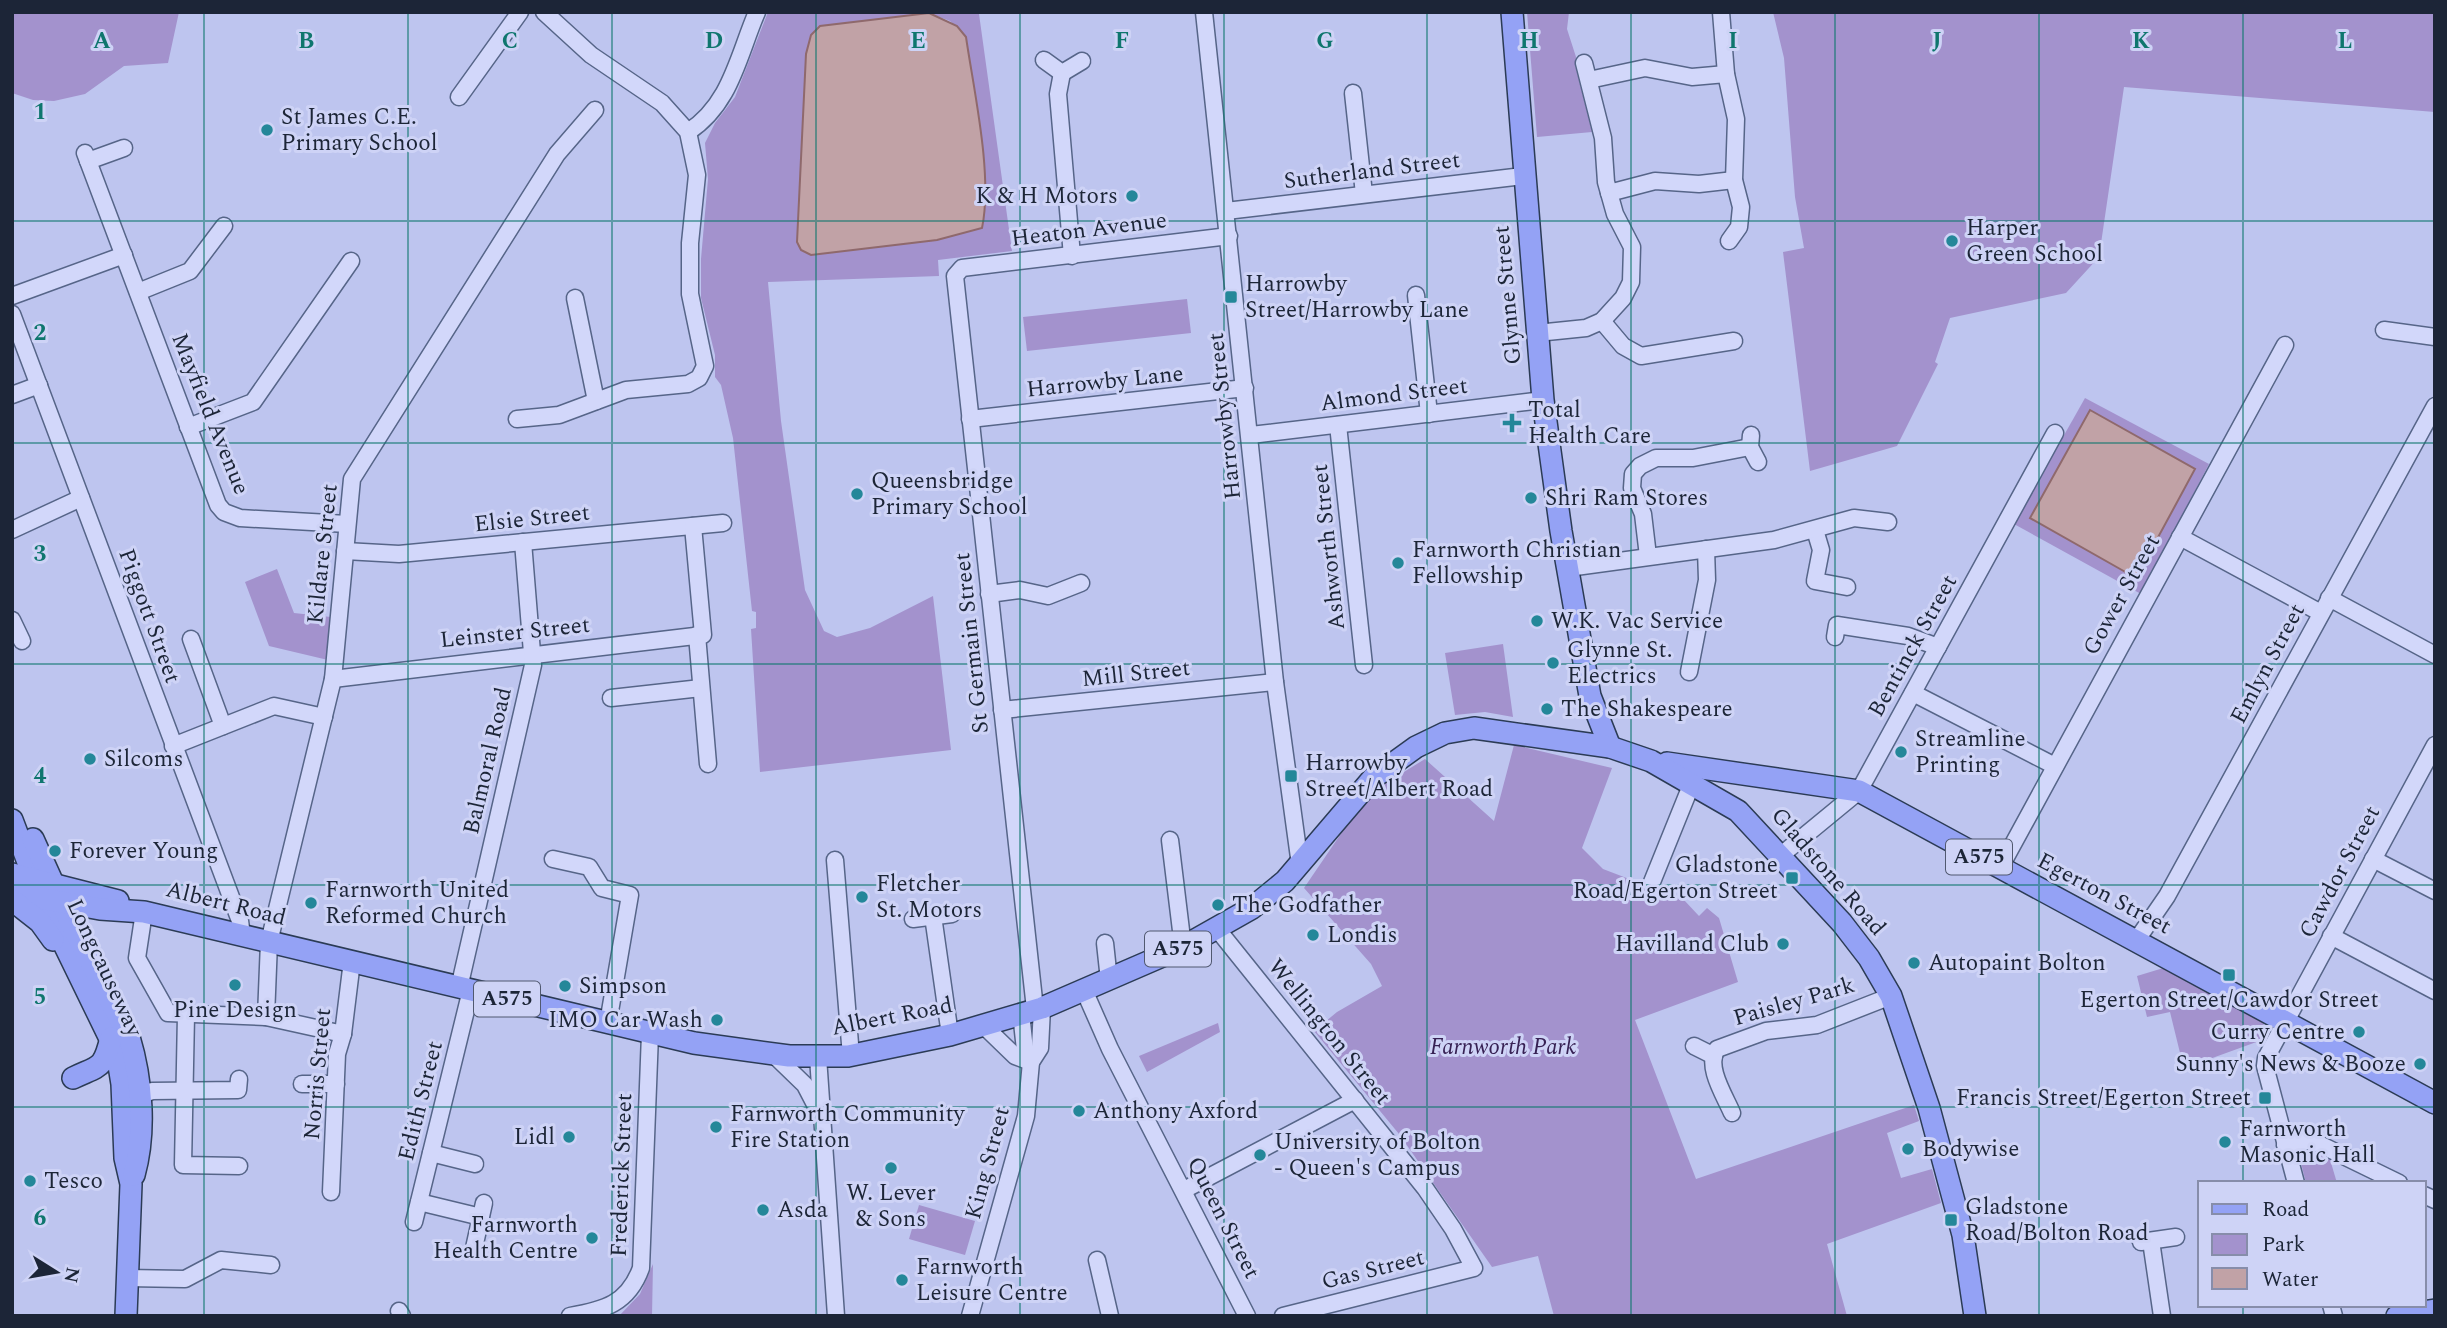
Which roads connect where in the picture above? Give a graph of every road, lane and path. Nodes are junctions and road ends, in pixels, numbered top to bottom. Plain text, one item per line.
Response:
1 (520, 12) edge
2 (544, 12) edge
3 (1204, 12) edge
4 (1512, 12) edge
5 (1721, 12) edge
6 (752, 13) edge
7 (1044, 60) dead end
8 (1082, 61) dead end
9 (1584, 63) dead end
10 (1062, 73) junction
11 (1726, 74) junction
12 (1589, 80) junction
13 (1353, 93) dead end
14 (459, 97) dead end
15 (595, 110) dead end
16 (688, 132) junction
17 (124, 148) dead end
18 (1523, 176) junction
19 (1734, 180) junction
20 (1609, 193) junction
21 (1364, 194) junction
22 (1226, 211) junction
23 (224, 226) dead end
24 (1228, 236) junction
25 (1729, 241) dead end
26 (124, 255) junction
27 (1072, 256) junction
28 (343, 264) dead end
29 (957, 272) joint
30 (138, 292) junction
31 (12, 296) edge
32 (574, 298) dead end
33 (1413, 307) dead end
34 (12, 314) edge
35 (1602, 321) junction
36 (2384, 330) dead end
37 (1537, 333) junction
38 (2435, 337) edge
39 (1738, 341) dead end
40 (2285, 345) dead end
41 (39, 385) junction
42 (1245, 388) junction
43 (12, 395) edge
44 (1543, 400) junction
45 (596, 401) junction
46 (2435, 406) edge
47 (1429, 414) junction
48 (517, 419) dead end
49 (970, 419) junction
50 (1338, 425) junction
51 (188, 427) junction
52 (2055, 433) dead end
53 (1251, 435) junction
54 (1753, 448) dead end
55 (81, 498) junction
56 (1888, 522) dead end
57 (723, 523) dead end
58 (347, 524) junction
59 (693, 526) junction
60 (12, 530) edge
61 (1815, 530) junction
62 (2180, 537) junction
63 (523, 542) junction
64 (1706, 549) junction
65 (345, 551) junction
66 (1648, 556) junction
67 (1568, 568) junction
68 (1083, 583) dead end
69 (1847, 587) dead end
70 (989, 594) junction
71 (2329, 598) junction
72 (2321, 613) junction
73 (12, 620) edge
74 (700, 635) junction
75 (1835, 637) dead end
76 (191, 639) dead end
77 (23, 644) edge
78 (1938, 647) junction
79 (533, 654) junction
80 (2435, 655) edge
81 (1364, 665) dead end
82 (1689, 672) dead end
83 (333, 679) junction
84 (1275, 682) junction
85 (701, 688) junction
86 (1913, 693) junction
87 (1590, 696) junction
88 (611, 698) dead end
89 (1002, 710) junction
90 (324, 717) junction
91 (223, 726) junction
92 (1580, 744) junction
93 (2435, 745) edge
94 (173, 746) junction
95 (1609, 747) junction
96 (1651, 761) junction
97 (708, 764) dead end
98 (2055, 766) junction
99 (1691, 786) junction
100 (1859, 790) junction
101 (12, 808) edge
102 (1292, 816) junction
103 (12, 820) edge
104 (1170, 840) dead end
105 (1319, 840) junction
106 (1780, 856) junction
107 (553, 859) dead end
108 (2373, 859) junction
109 (835, 860) dead end
110 (1300, 865) junction
111 (2000, 868) junction
112 (12, 874) edge
113 (1651, 883) dead end
114 (2435, 891) edge
115 (12, 893) edge
116 (60, 897) junction
117 (12, 900) edge
118 (138, 911) junction
119 (951, 914) dead end
120 (933, 916) junction
121 (913, 919) dead end
122 (1218, 930) junction
123 (242, 935) junction
124 (2331, 936) junction
125 (2136, 941) junction
126 (269, 942) junction
127 (1105, 943) dead end
128 (1183, 947) junction
129 (352, 961) junction
130 (1110, 980) junction
131 (85, 984) junction
132 (465, 989) junction
133 (1084, 990) junction
134 (2435, 992) edge
135 (1891, 996) junction
136 (1033, 1010) junction
137 (186, 1015) junction
138 (266, 1017) junction
139 (2286, 1020) junction
140 (608, 1023) junction
141 (983, 1025) junction
142 (343, 1034) junction
143 (650, 1034) junction
144 (950, 1035) junction
145 (111, 1038) junction
146 (1694, 1046) dead end
147 (774, 1055) junction
148 (850, 1056) junction
149 (1714, 1056) junction
150 (818, 1057) junction
151 (1031, 1062) junction
152 (73, 1079) dead end
153 (239, 1079) dead end
154 (302, 1084) dead end
155 (336, 1084) junction
156 (184, 1090) junction
157 (135, 1092) junction
158 (1355, 1100) junction
159 (2435, 1103) edge
160 (1735, 1115) dead end
161 (821, 1116) junction
162 (2285, 1145) junction
163 (431, 1153) junction
164 (475, 1164) dead end
165 (239, 1166) dead end
166 (2295, 1181) edge
167 (2395, 1181) edge
168 (1184, 1190) junction
169 (331, 1192) dead end
170 (419, 1202) junction
171 (414, 1222) dead end
172 (2176, 1237) dead end
173 (474, 1248) dead end
174 (1096, 1261) dead end
175 (271, 1265) dead end
176 (1474, 1268) joint
177 (127, 1278) junction
178 (2435, 1310) edge
179 (126, 1316) edge
180 (570, 1316) edge
181 (836, 1316) edge
182 (970, 1316) edge
183 (1110, 1316) edge
184 (1247, 1316) edge
185 (1283, 1316) edge
186 (1975, 1316) edge
187 (2162, 1316) edge
188 (2397, 1316) edge

1 - 14 street
2 - 16 street
3 - 22 street, Harrowby Street
4 - 18 main road, Glynne Street
5 - 11 street
6 - 16 street
7 - 10 street
8 - 10 street
9 - 12 street
10 - 27 street
11 - 12 street
11 - 19 street
12 - 20 street
13 - 21 street
15 - 58 street, Kildare Street
16 - 45 street
17 - 26 street, Mayfield Avenue
18 - 21 street, Sutherland Street
18 - 37 main road, Glynne Street
19 - 20 street
19 - 25 street
20 - 35 street
21 - 22 street, Sutherland Street
22 - 24 street, Harrowby Street
23 - 30 street
24 - 27 street, Heaton Avenue
24 - 42 street, Harrowby Street
26 - 30 street, Mayfield Avenue
26 - 31 street
27 - 29 street, Heaton Avenue
28 - 51 street
29 - 49 street, St Germain Street
30 - 51 street, Mayfield Avenue
32 - 45 street
33 - 47 street
34 - 41 street, Piggott Street
35 - 37 street
35 - 39 street
36 - 38 street
37 - 44 main road, Glynne Street
40 - 62 street, Gower Street
41 - 43 street
41 - 55 street, Piggott Street
42 - 49 street, Harrowby Lane
42 - 53 street, Harrowby Street
44 - 47 street, Almond Street
44 - 67 main road, Glynne Street
45 - 48 street
46 - 71 street, Emlyn Street
47 - 50 street, Almond Street
49 - 70 street, St Germain Street
50 - 53 street, Almond Street
50 - 81 street, Ashworth Street
51 - 58 street, Mayfield Avenue
52 - 78 street, Bentinck Street
53 - 84 street, Harrowby Street
54 - 66 street
55 - 60 street
55 - 94 street, Piggott Street
56 - 61 street
57 - 59 street, Elsie Street
58 - 65 street, Kildare Street
59 - 63 street, Elsie Street
59 - 74 street
61 - 64 street
61 - 69 street
62 - 72 street
62 - 98 street, Gower Street
63 - 65 street, Elsie Street
63 - 79 street, Balmoral Road
64 - 66 street
64 - 82 street
65 - 83 street, Kildare Street
66 - 67 street
67 - 87 main road, Glynne Street
68 - 70 street
70 - 89 street, St Germain Street
71 - 72 street, Emlyn Street
71 - 80 street
72 - 125 street, Emlyn Street
73 - 77 street
74 - 79 street, Leinster Street
74 - 85 street
75 - 78 street
76 - 91 street
78 - 86 street, Bentinck Street
79 - 83 street, Leinster Street
79 - 132 street, Balmoral Road
83 - 90 street, Kildare Street
84 - 89 street, Mill Street
84 - 102 street, Harrowby Street
85 - 88 street
85 - 97 street
86 - 98 street
86 - 100 street, Bentinck Street
87 - 92 main road, Glynne Street
87 - 95 main road, Glynne Street
89 - 136 street, St Germain Street
90 - 91 street
90 - 126 street, Kildare Street
91 - 94 street
92 - 95 main road, A575
92 - 99 main road, Gladstone Road / A575
92 - 105 main road, Albert Road / A575
93 - 108 street, Cawdor Street
94 - 123 street, Piggott Street
95 - 96 main road, A575
96 - 99 main road, Gladstone Road / A575
96 - 100 main road, Egerton Street / A575
98 - 111 street, Gower Street
99 - 106 main road, Gladstone Road / A575
99 - 113 street
100 - 106 street, Bentinck Street
100 - 111 main road, Egerton Street / A575
101 - 116 main road
102 - 105 street
102 - 110 street, Harrowby Street
103 - 116 main road
104 - 128 street
105 - 110 main road, Albert Road / A575
106 - 135 main road, Gladstone Road / A575
107 - 140 street
108 - 114 street
108 - 124 street, Cawdor Street
109 - 148 street
110 - 122 main road, Albert Road / A575
111 - 125 main road, Egerton Street / A575
112 - 116 main road, A575
115 - 116 main road, A575
116 - 118 main road, Albert Road / A575
116 - 131 main road, Longcauseway
116 - 131 main road
116 - 157 main road, Longcauseway
117 - 131 main road
118 - 123 main road, Albert Road / A575
118 - 137 street
119 - 120 street
120 - 121 street
120 - 144 street
122 - 128 main road, Albert Road / A575
122 - 158 street, Wellington Street
123 - 126 main road, Albert Road / A575
124 - 134 street
124 - 139 street, Cawdor Street
125 - 139 main road, Egerton Street / A575
126 - 129 main road, Albert Road / A575
126 - 138 street, Kildare Street
127 - 130 street
128 - 130 main road, Albert Road / A575
129 - 132 main road, Albert Road / A575
129 - 142 street, Norris Street
130 - 133 main road, Albert Road / A575
131 - 145 main road, Longcauseway
132 - 140 main road, Albert Road / A575
132 - 163 street, Edith Street
133 - 136 main road, Albert Road / A575
133 - 168 street, Queen Street
135 - 149 street, Paisley Park
135 - 186 main road, Gladstone Road / A575
136 - 141 main road, Albert Road / A575
136 - 151 street, King Street
137 - 138 street
137 - 156 street
138 - 142 street
139 - 159 main road, Egerton Street / A575
139 - 162 street, Cawdor Street
140 - 143 main road, Albert Road / A575
141 - 144 main road, Albert Road / A575
141 - 151 street
142 - 155 street, Norris Street
143 - 147 main road, Albert Road / A575
143 - 180 street, Frederick Street
144 - 148 main road, Albert Road / A575
145 - 152 main road
145 - 157 main road, Longcauseway
146 - 149 street, Paisley Park
147 - 150 main road, Albert Road / A575
147 - 161 street
148 - 150 main road, Albert Road / A575
149 - 160 street, Paisley Park
150 - 161 street
151 - 182 street, King Street
153 - 156 street
154 - 155 street
155 - 169 street, Norris Street
156 - 157 street
156 - 165 street
157 - 177 main road, Longcauseway
158 - 168 street
158 - 176 street, Wellington Street
161 - 181 street
162 - 166 street, Cawdor Street
162 - 167 street
163 - 164 street
163 - 170 street, Edith Street
168 - 184 street, Queen Street
170 - 171 street, Edith Street
170 - 173 street
172 - 187 street
174 - 183 street
175 - 177 street
176 - 185 street, Gas Street
177 - 179 main road, Longcauseway
178 - 188 main road

